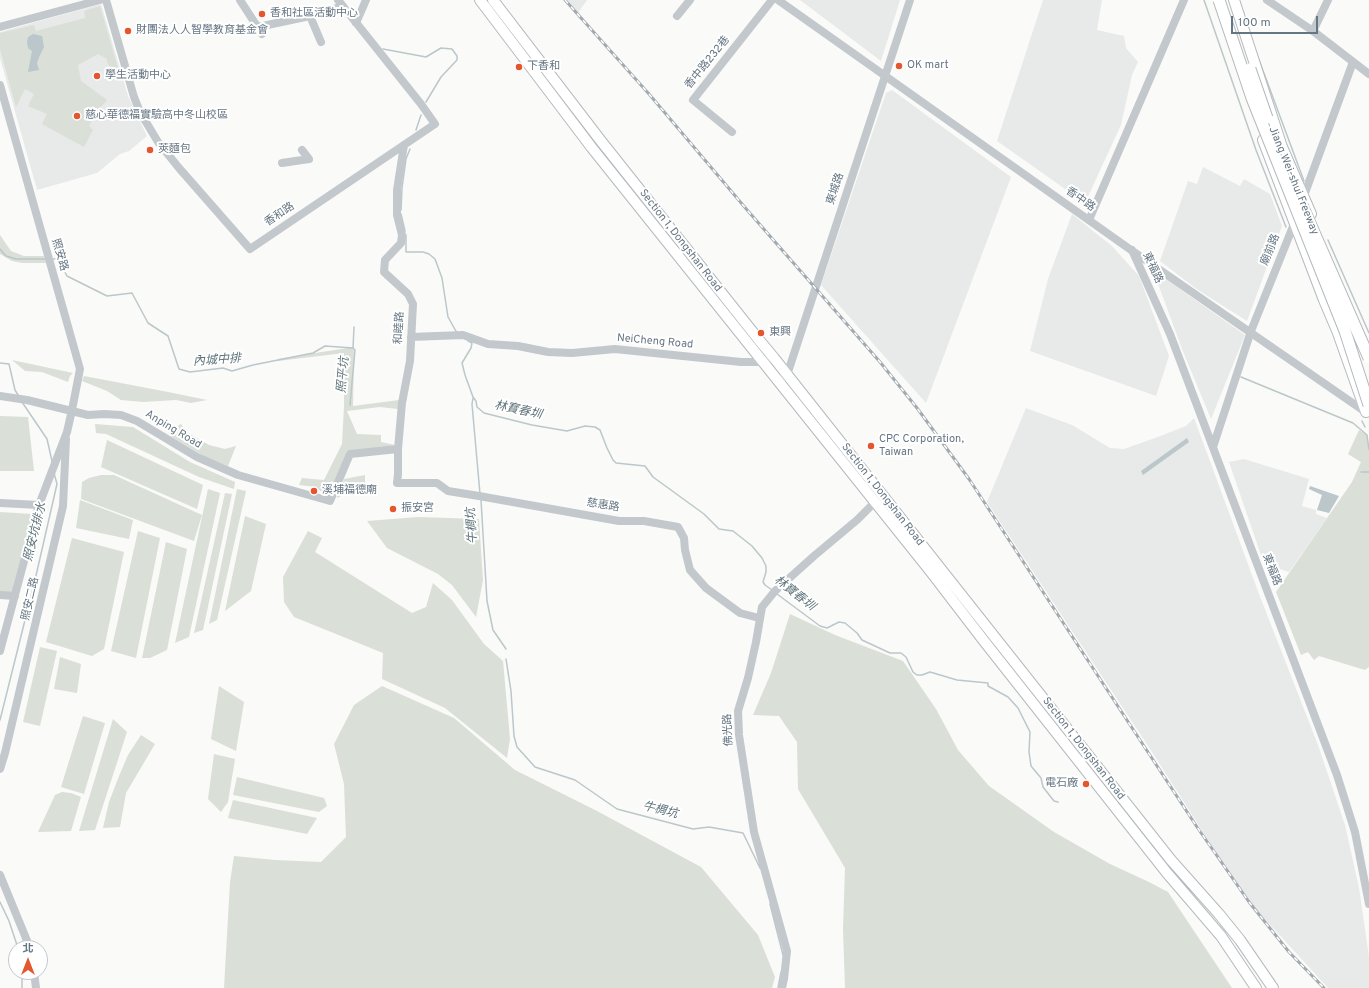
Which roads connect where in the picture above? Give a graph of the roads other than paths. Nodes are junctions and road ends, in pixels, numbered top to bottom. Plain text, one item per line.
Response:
1 (100, 0) edge
2 (106, 0) edge
3 (240, 0) edge
4 (366, 0) edge
5 (480, 0) edge
6 (493, 0) edge
7 (690, 0) edge
8 (772, 0) edge
9 (778, 0) edge
10 (910, 0) edge
11 (1184, 0) edge
12 (1215, 0) edge
13 (1219, 0) edge
14 (1227, 0) edge
15 (1234, 0) edge
16 (1267, 0) edge
17 (1282, 0) edge
18 (1328, 0) edge
19 (341, 3) edge
20 (1278, 9) junction
21 (310, 16) junction
22 (677, 16) dead end
23 (1240, 17) junction
24 (1222, 22) junction
25 (356, 23) junction
26 (0, 27) edge
27 (1313, 31) junction
28 (321, 42) dead end
29 (528, 53) junction
30 (1353, 62) junction
31 (1369, 74) edge
32 (884, 75) junction
33 (0, 85) edge
34 (732, 132) dead end
35 (601, 141) junction
36 (404, 145) junction
37 (592, 148) junction
38 (302, 150) dead end
39 (282, 163) dead end
40 (1304, 197) junction
41 (1089, 220) junction
42 (1295, 221) junction
43 (1131, 250) junction
44 (1251, 331) junction
45 (411, 337) junction
46 (1369, 350) edge
47 (774, 358) junction
48 (1369, 358) edge
49 (764, 362) junction
50 (1350, 364) junction
51 (787, 375) junction
52 (779, 382) junction
53 (1369, 384) edge
54 (0, 396) edge
55 (72, 410) junction
56 (1368, 411) edge
57 (66, 432) junction
58 (1213, 447) junction
59 (398, 449) junction
60 (397, 483) joint
61 (879, 500) junction
62 (0, 502) edge
63 (39, 505) junction
64 (0, 595) edge
65 (15, 596) junction
66 (759, 618) junction
67 (0, 651) edge
68 (0, 769) edge
69 (1119, 803) junction
70 (0, 874) edge
71 (1369, 904) edge
72 (27, 940) edge
73 (782, 988) edge
74 (1256, 988) edge
75 (1273, 988) edge

1 - 26 street
2 - 36 street, 香和路
3 - 21 street
4 - 25 street
5 - 29 main road, Section 1, Dongshan Road
6 - 29 main road, Section 1, Dongshan Road
7 - 22 street
8 - 34 street, 香中路232巷
9 - 32 street, 香中路
10 - 32 street, 東城路
11 - 41 street
12 - 24 main road
13 - 56 highway, Jiang Wei-shui Freeway, bridge
14 - 48 highway, Jiang Wei-shui Freeway, bridge
15 - 23 main road
16 - 20 street
17 - 20 street
18 - 27 street
19 - 21 street
19 - 25 street, 香和路
20 - 27 street
21 - 28 street
23 - 24 main road
23 - 40 main road
24 - 42 main road
25 - 36 street, 香和路
27 - 30 street
29 - 35 main road, Section 1, Dongshan Road
29 - 37 main road, Section 1, Dongshan Road
30 - 31 street
30 - 40 street, 廟前路
32 - 41 street, 香中路
32 - 51 street, 東城路
33 - 55 street, 照安路
35 - 37 main road
35 - 47 main road, Section 1, Dongshan Road
36 - 45 street, 和睦路
37 - 49 main road, Section 1, Dongshan Road
38 - 39 street
40 - 42 street, 廟前路
40 - 46 main road
41 - 43 street, 香中路
42 - 44 street, 廟前路
42 - 50 main road
43 - 44 street, 香中路
43 - 58 street, 東福路
44 - 56 street, 香中路
44 - 58 street, 廟前路
45 - 49 street, NeiCheng Road
45 - 59 street, 和睦路
47 - 49 street, NeiCheng Road
47 - 51 main road, Section 1, Dongshan Road
49 - 52 main road, Section 1, Dongshan Road
50 - 53 main road
50 - 56 main road
51 - 52 street
51 - 61 main road, Section 1, Dongshan Road
52 - 61 main road, Section 1, Dongshan Road
54 - 55 street, Anping Road
55 - 57 street, 照安路
55 - 59 street, Anping Road
57 - 63 street
57 - 68 street, 照安二路
58 - 71 street, 東福路
59 - 60 street, 和睦路
60 - 66 street, 慈惠路
61 - 66 street, 佛光路
61 - 69 main road, Section 1, Dongshan Road
62 - 63 street
63 - 65 street
64 - 65 street
65 - 67 street
66 - 73 street, 佛光路
69 - 74 main road, Section 1, Dongshan Road
69 - 75 main road, Section 1, Dongshan Road
70 - 72 street

